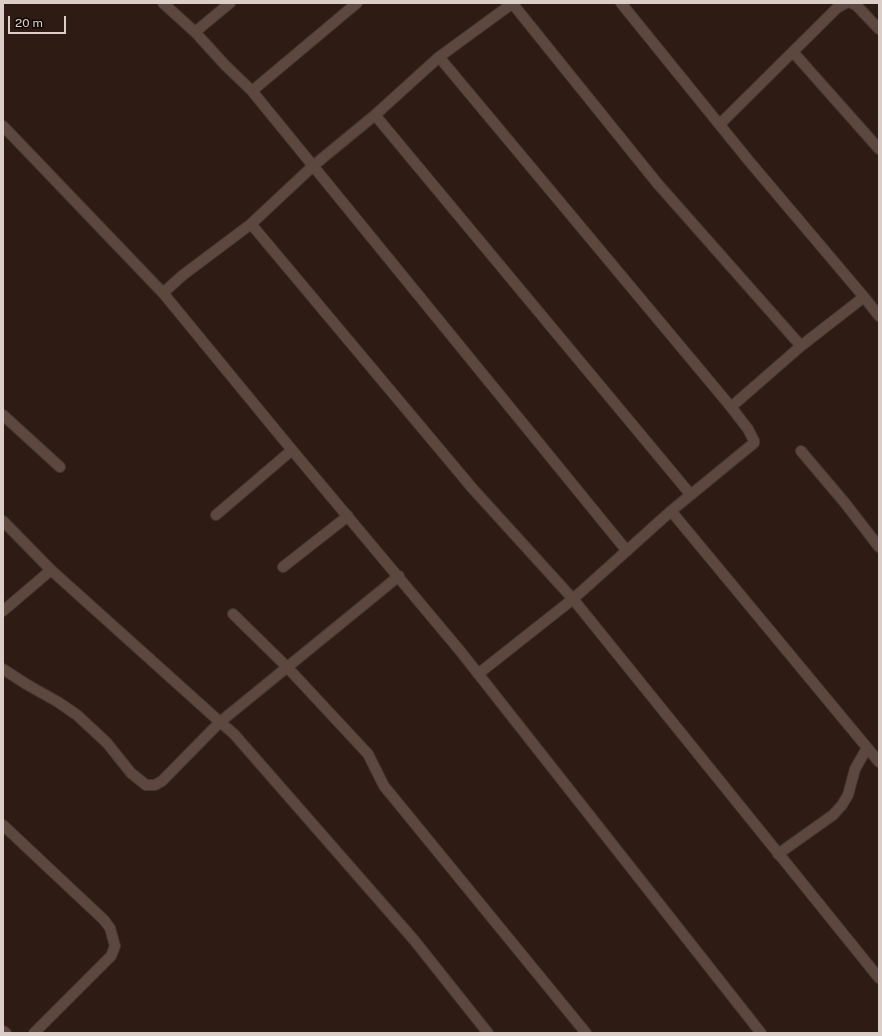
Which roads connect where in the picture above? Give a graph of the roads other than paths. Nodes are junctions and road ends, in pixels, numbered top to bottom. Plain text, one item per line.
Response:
1 (163, 3) edge
2 (230, 3) edge
3 (357, 3) edge
4 (512, 3) edge
5 (621, 3) edge
6 (846, 3) edge
7 (851, 3) edge
8 (879, 29) edge
9 (195, 32) junction
10 (793, 52) junction
11 (439, 57) junction
12 (252, 91) junction
13 (375, 115) junction
14 (720, 124) junction
15 (3, 126) edge
16 (879, 149) edge
17 (313, 166) junction
18 (251, 224) junction
19 (163, 293) junction
20 (864, 297) junction
21 (879, 316) edge
22 (801, 346) junction
23 (731, 407) junction
24 (3, 415) edge
25 (292, 450) junction
26 (801, 451) dead end
27 (60, 467) dead end
28 (691, 495) junction
29 (671, 511) junction
30 (216, 515) dead end
31 (348, 516) junction
32 (3, 521) edge
33 (879, 547) edge
34 (627, 551) junction
35 (283, 567) dead end
36 (51, 570) junction
37 (399, 576) junction
38 (573, 600) junction
39 (3, 611) edge
40 (233, 614) dead end
41 (287, 667) junction
42 (3, 669) edge
43 (478, 674) junction
44 (220, 722) junction
45 (867, 748) junction
46 (879, 762) edge
47 (3, 825) edge
48 (778, 854) junction
49 (879, 978) edge
50 (3, 1031) edge
51 (6, 1033) edge
52 (34, 1033) edge
53 (488, 1033) edge
54 (586, 1033) edge
55 (761, 1033) edge

1 - 9 street
2 - 9 street
3 - 12 street
4 - 11 street
4 - 22 street
5 - 14 street
6 - 10 street
7 - 8 street
9 - 12 street
10 - 14 street
10 - 16 street
11 - 13 street
11 - 23 street
12 - 17 street
13 - 17 street
13 - 28 street
14 - 20 street
15 - 19 street
17 - 18 street
17 - 34 street
18 - 19 street
18 - 38 street
19 - 25 street
20 - 21 street
20 - 22 street
22 - 23 street
23 - 28 street
24 - 27 street
25 - 30 street
25 - 31 street
26 - 33 street
28 - 29 street
29 - 34 street
29 - 45 street
31 - 35 street
31 - 37 street
32 - 36 street
34 - 38 street
36 - 39 street
36 - 44 street
37 - 41 street
37 - 43 street
38 - 43 street
38 - 48 street
40 - 41 street
41 - 44 street
41 - 54 street
42 - 44 street
43 - 55 street
44 - 53 street
45 - 46 street
45 - 48 street
47 - 52 street
48 - 49 street
50 - 51 street

